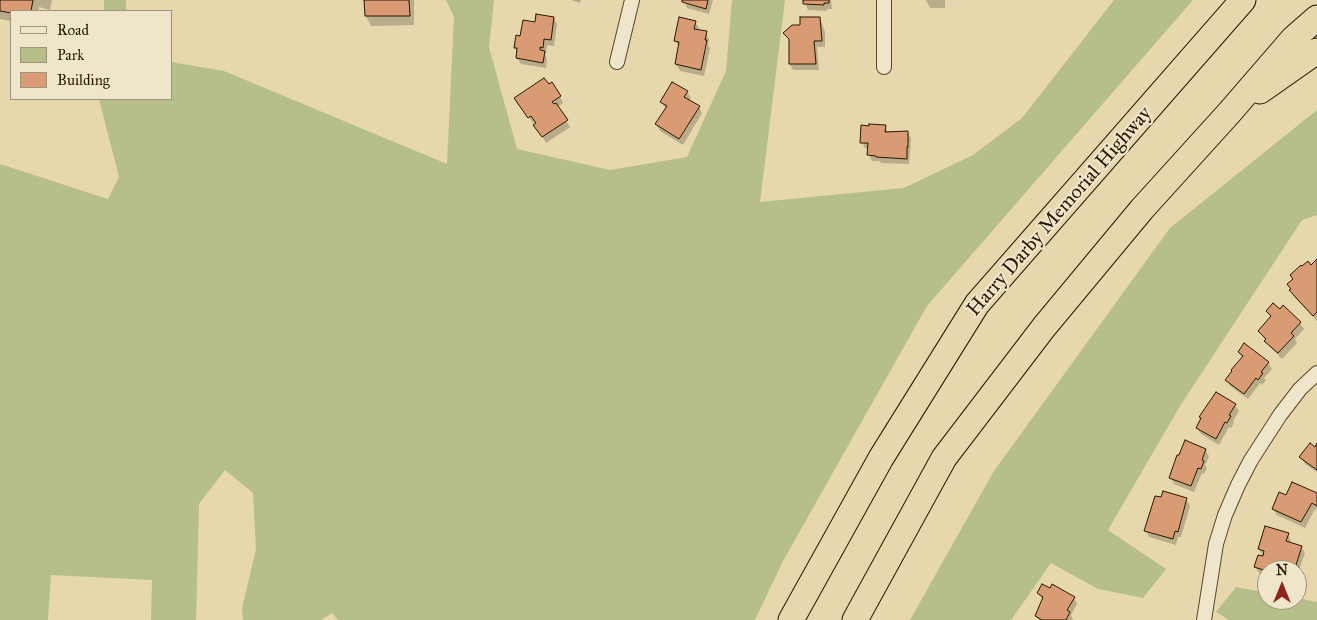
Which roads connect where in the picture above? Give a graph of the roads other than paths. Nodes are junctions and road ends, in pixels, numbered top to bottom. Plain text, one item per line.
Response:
1 (632, 0) edge
2 (884, 0) edge
3 (1243, 0) edge
4 (1317, 18) edge
5 (1317, 51) edge
6 (617, 62) dead end
7 (884, 67) dead end
8 (1229, 113) junction
9 (1317, 373) edge
10 (791, 620) edge
11 (854, 620) edge
12 (1204, 620) edge

1 - 6 street
2 - 7 street
3 - 10 highway, Harry Darby Memorial Highway
4 - 8 highway
5 - 8 highway
8 - 11 highway
9 - 12 street

